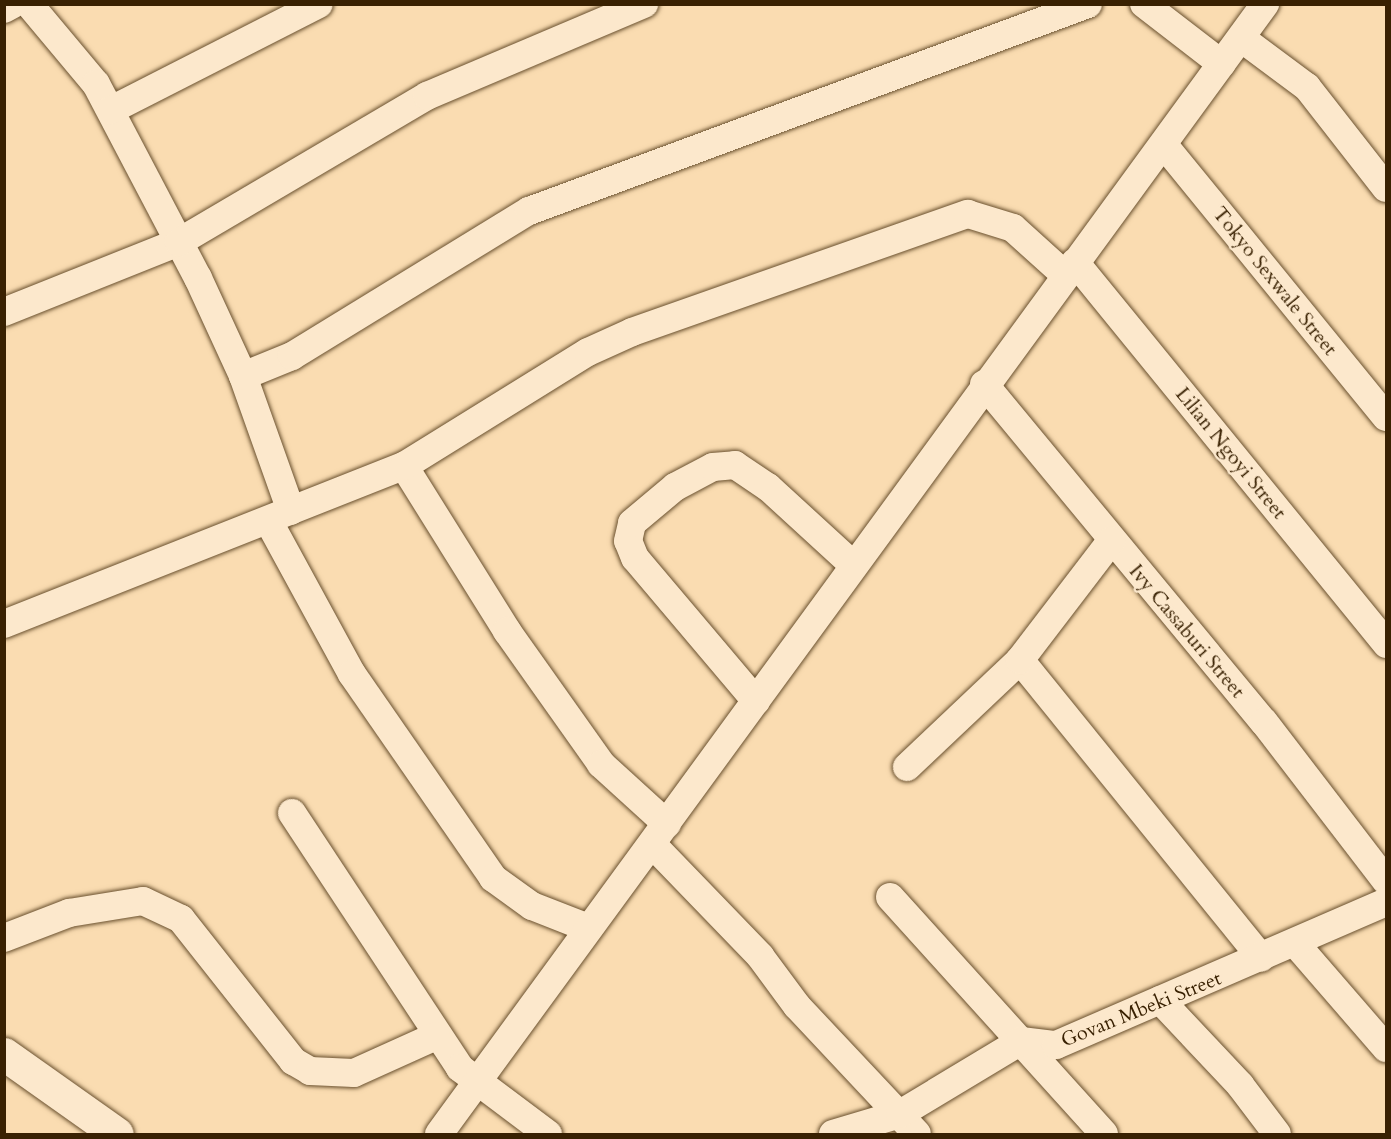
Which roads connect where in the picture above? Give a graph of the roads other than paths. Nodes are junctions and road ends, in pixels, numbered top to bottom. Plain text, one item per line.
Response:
1 (13, 4) edge
2 (29, 4) edge
3 (319, 4) edge
4 (644, 4) edge
5 (1088, 4) edge
6 (1144, 4) edge
7 (1265, 4) edge
8 (4, 9) edge
9 (1241, 38) junction
10 (1222, 64) junction
11 (111, 110) junction
12 (1164, 145) junction
13 (1386, 188) edge
14 (179, 242) junction
15 (1070, 269) junction
16 (4, 312) edge
17 (243, 376) junction
18 (984, 384) junction
19 (1386, 417) edge
20 (404, 466) junction
21 (280, 517) junction
22 (1111, 541) junction
23 (852, 564) junction
24 (4, 624) edge
25 (1386, 644) edge
26 (1020, 660) junction
27 (756, 701) junction
28 (907, 767) dead end
29 (292, 813) dead end
30 (659, 834) junction
31 (1386, 881) edge
32 (890, 897) dead end
33 (1386, 902) edge
34 (588, 928) junction
35 (4, 938) edge
36 (1295, 943) junction
37 (1261, 958) junction
38 (1160, 1000) junction
39 (436, 1036) junction
40 (1021, 1041) junction
41 (1386, 1048) edge
42 (4, 1054) edge
43 (477, 1080) junction
44 (908, 1124) edge
45 (117, 1134) edge
46 (439, 1134) edge
47 (548, 1134) edge
48 (833, 1134) edge
49 (1104, 1134) edge
50 (1277, 1134) edge

1 - 8 street
2 - 11 street
3 - 11 street
4 - 14 street
5 - 17 street
6 - 10 street
7 - 9 street
9 - 10 street
9 - 13 street
10 - 12 street
11 - 14 street
12 - 15 street
12 - 19 street, Tokyo Sexwale Street
14 - 16 street
14 - 17 street
15 - 18 street
15 - 20 street, Lilian Ngoyi Street
15 - 25 street, Lilian Ngoyi Street
17 - 21 street
18 - 22 street, Ivy Cassaburi Street
18 - 23 street
20 - 21 street, Lilian Ngoyi Street
20 - 30 street
21 - 24 street, Lilian Ngoyi Street
21 - 34 street
22 - 26 street
22 - 31 street, Ivy Cassaburi Street
23 - 27 street
23 - 27 street
26 - 28 street
26 - 37 street
27 - 30 street
29 - 39 street
30 - 34 street
30 - 44 street
32 - 40 street
33 - 36 street, Govan Mbeki Street
34 - 43 street
35 - 39 street
36 - 37 street, Govan Mbeki Street
36 - 41 street
37 - 38 street, Govan Mbeki Street
38 - 40 street, Govan Mbeki Street
38 - 50 street
39 - 43 street
40 - 44 street
40 - 49 street
42 - 45 street
43 - 46 street
43 - 47 street
44 - 48 street

